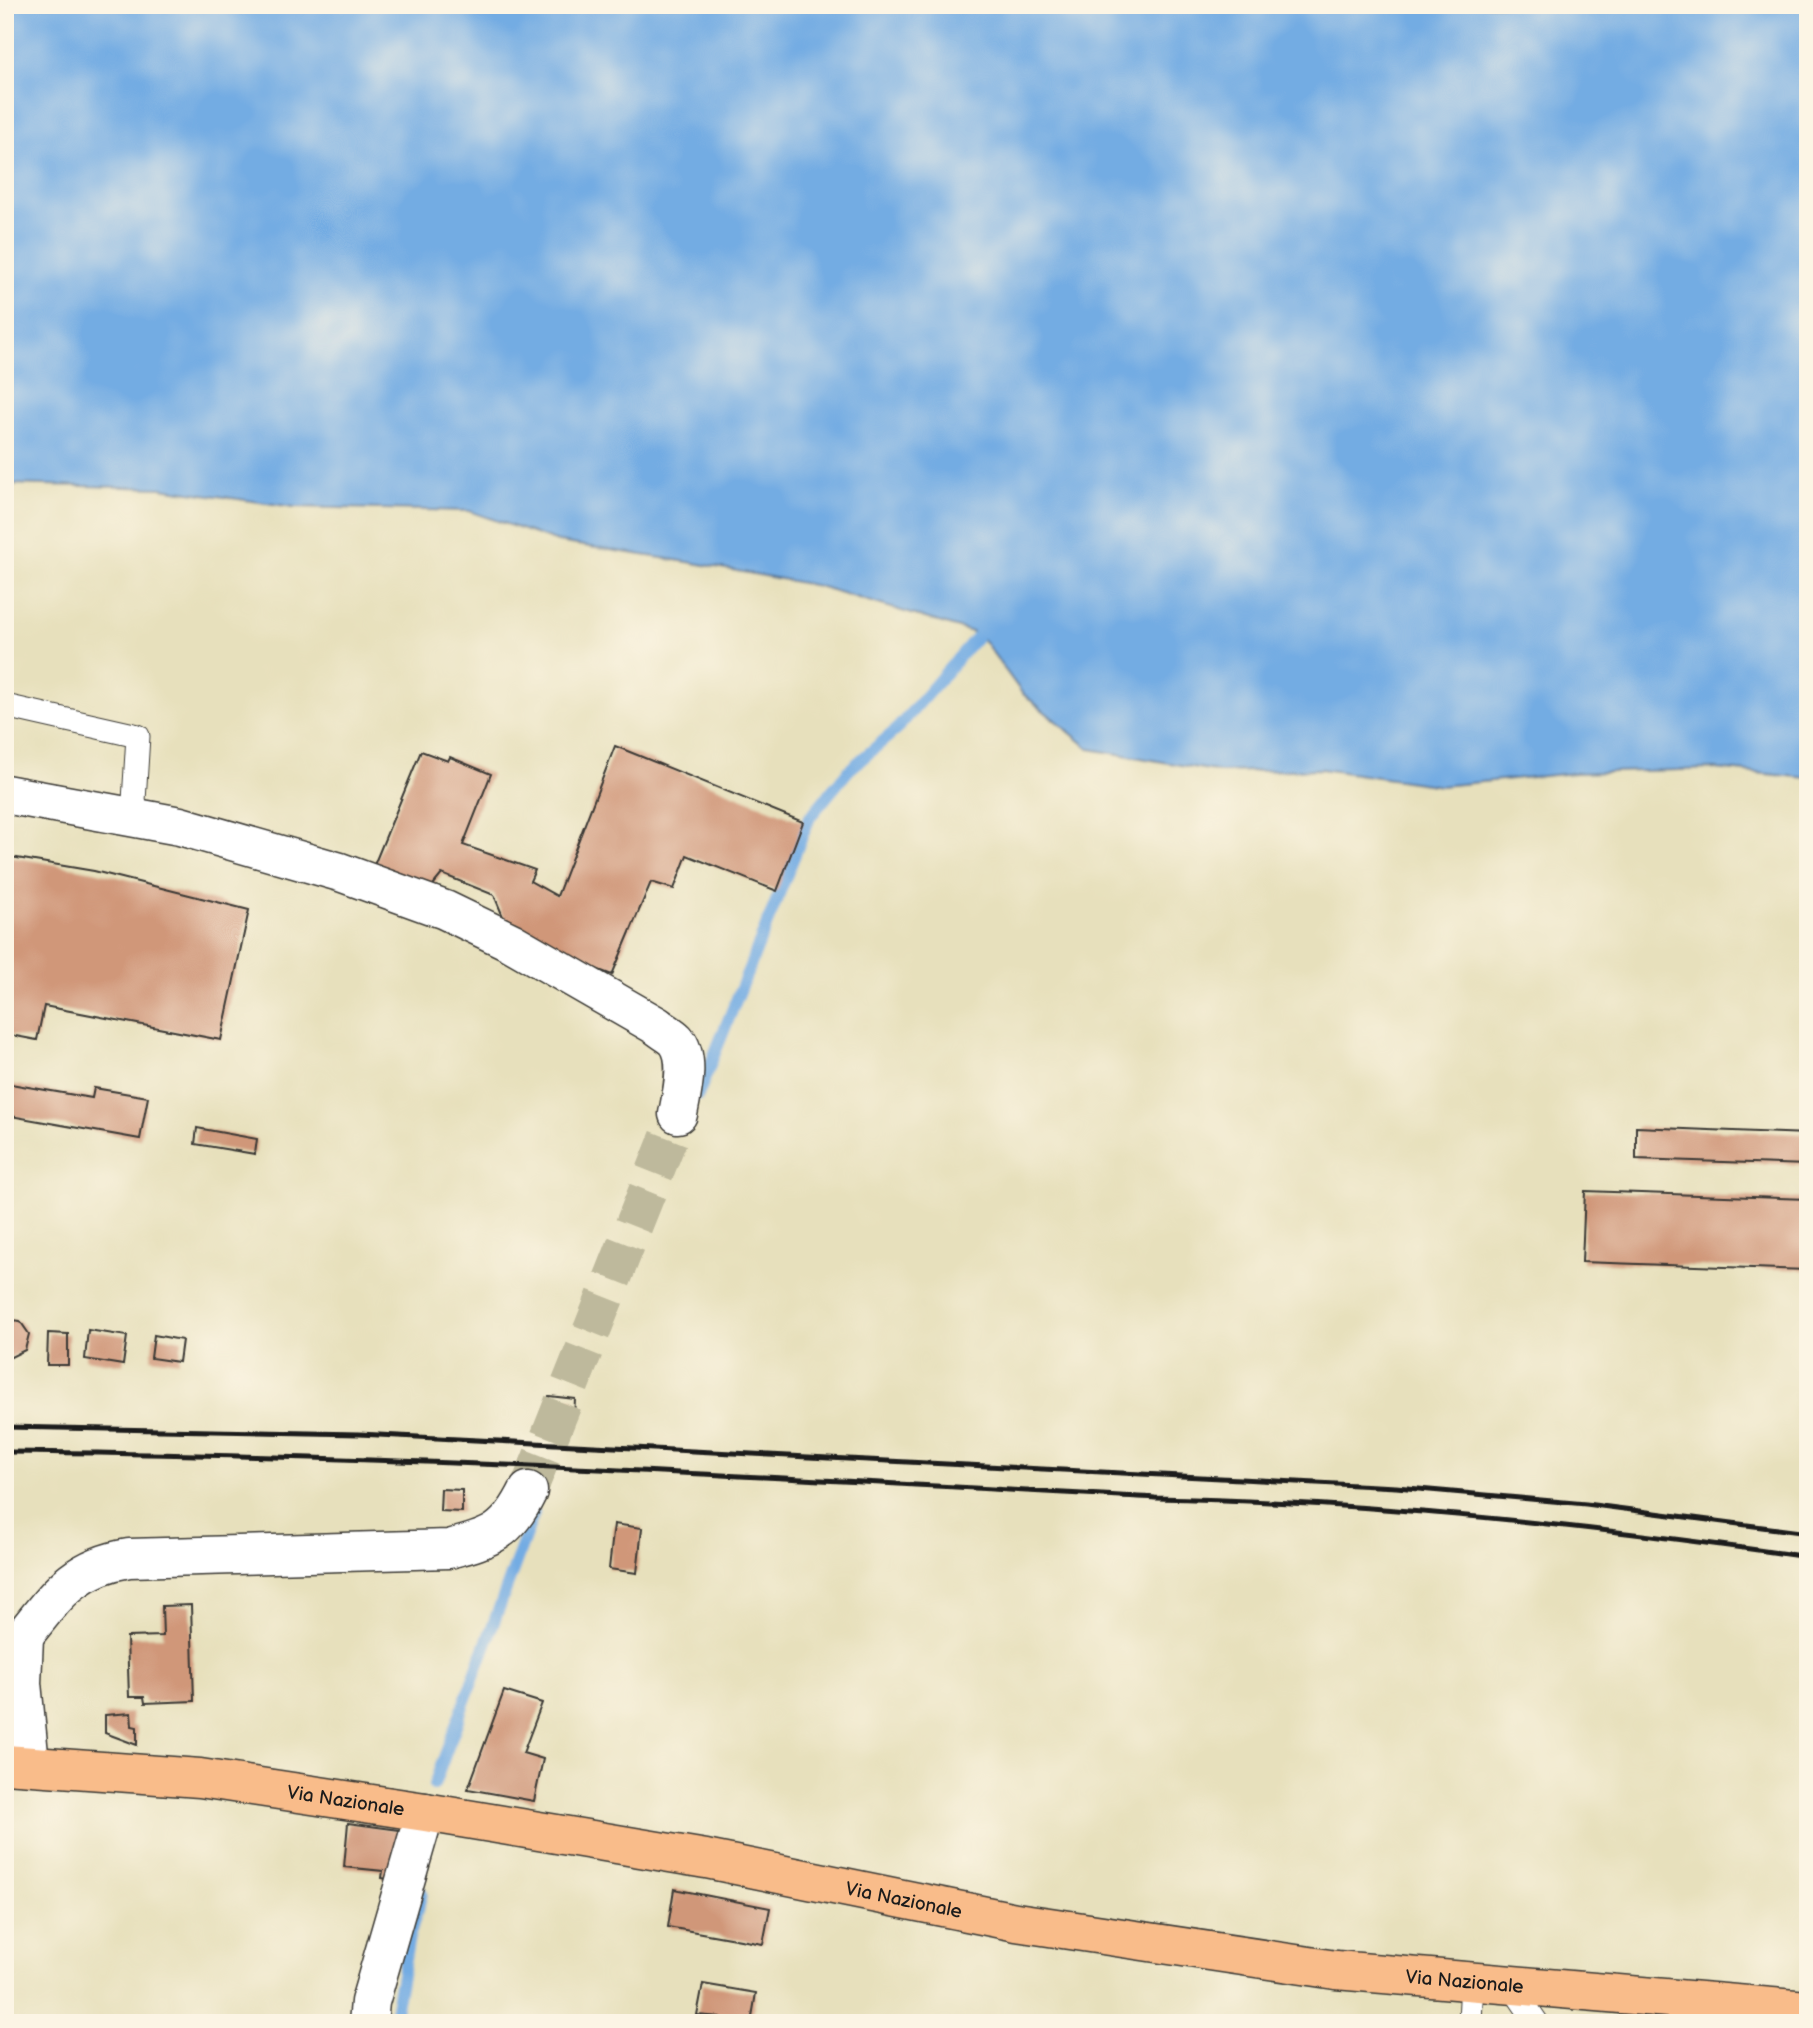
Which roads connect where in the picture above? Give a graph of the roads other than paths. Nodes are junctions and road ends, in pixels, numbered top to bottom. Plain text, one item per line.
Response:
1 (5, 706) edge
2 (5, 794) edge
3 (133, 817) junction
4 (678, 1114) tunnel mouth
5 (528, 1491) tunnel mouth
6 (15, 1647) edge
7 (18, 1764) edge
8 (425, 1812) junction
9 (1472, 1979) junction
10 (1511, 1985) junction
11 (1808, 2010) edge
12 (368, 2023) edge
13 (1470, 2023) edge
14 (1537, 2023) edge

1 - 3 lane
2 - 3 street
3 - 4 street
5 - 6 street
6 - 7 street
7 - 8 main road, Via Nazionale
8 - 9 main road, Via Nazionale
8 - 12 street
9 - 10 main road, Via Nazionale
9 - 13 lane
10 - 11 main road, Via Nazionale
10 - 14 lane

